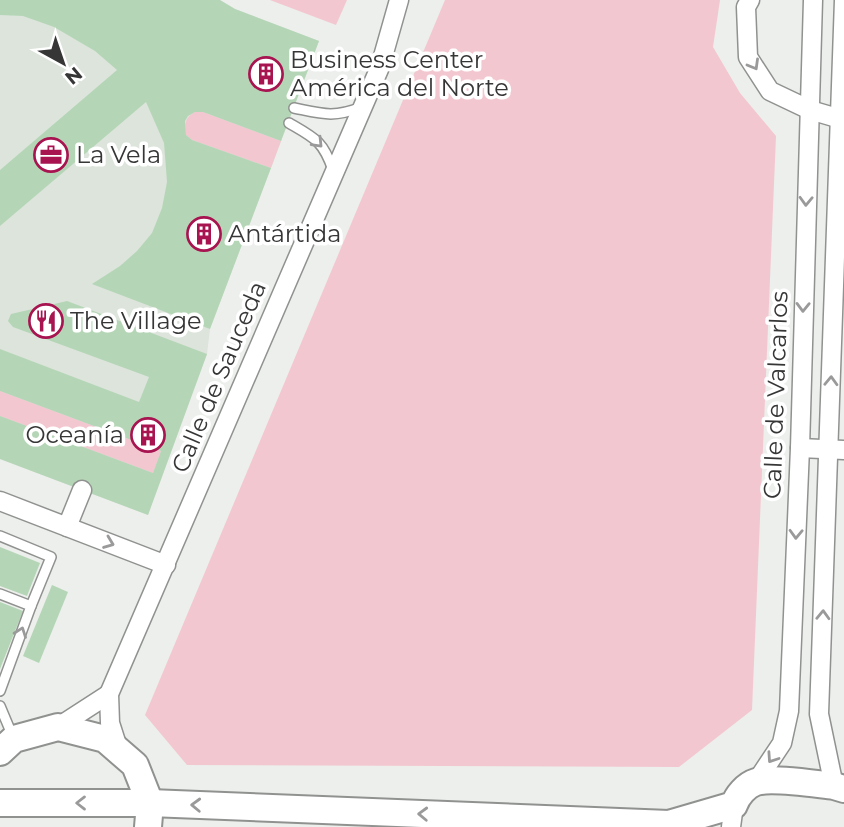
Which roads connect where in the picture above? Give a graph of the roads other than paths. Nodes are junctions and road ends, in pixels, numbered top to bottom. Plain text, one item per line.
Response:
1 (399, 0) edge
2 (750, 0) edge
3 (813, 0) edge
4 (844, 0) edge
5 (363, 106) junction
6 (294, 108) dead end
7 (810, 110) junction
8 (842, 120) edge
9 (289, 123) dead end
10 (334, 174) junction
11 (800, 448) junction
12 (836, 450) edge
13 (82, 490) dead end
14 (0, 501) edge
15 (67, 527) junction
16 (0, 536) edge
17 (166, 565) junction
18 (0, 594) edge
19 (31, 606) junction
20 (0, 691) edge
21 (109, 694) junction
22 (0, 706) edge
23 (58, 727) junction
24 (7, 745) edge
25 (119, 751) junction
26 (756, 782) junction
27 (839, 787) edge
28 (0, 803) edge
29 (149, 815) edge
30 (732, 816) edge

1 - 5 street, Calle de Sauceda
2 -> 7 street
3 - 7 street, Calle de Valcarlos
4 - 8 street
5 - 6 lane
5 - 10 street, Calle de Sauceda
7 - 8 street
7 -> 11 street, Calle de Valcarlos
12 -> 8 street
9 -> 10 lane
10 - 17 street, Calle de Sauceda
11 - 12 street
11 -> 26 street, Calle de Valcarlos
27 -> 12 street
13 - 15 street
14 - 15 street
15 -> 17 street
16 - 19 lane
17 - 21 street, Calle de Sauceda
18 - 19 lane
20 -> 19 lane
21 - 23 street
21 - 25 street, Calle de Sauceda
22 - 24 lane
23 - 24 street
23 - 25 street
25 - 29 street
26 - 27 street
26 - 30 street
29 -> 28 street
30 -> 29 street

